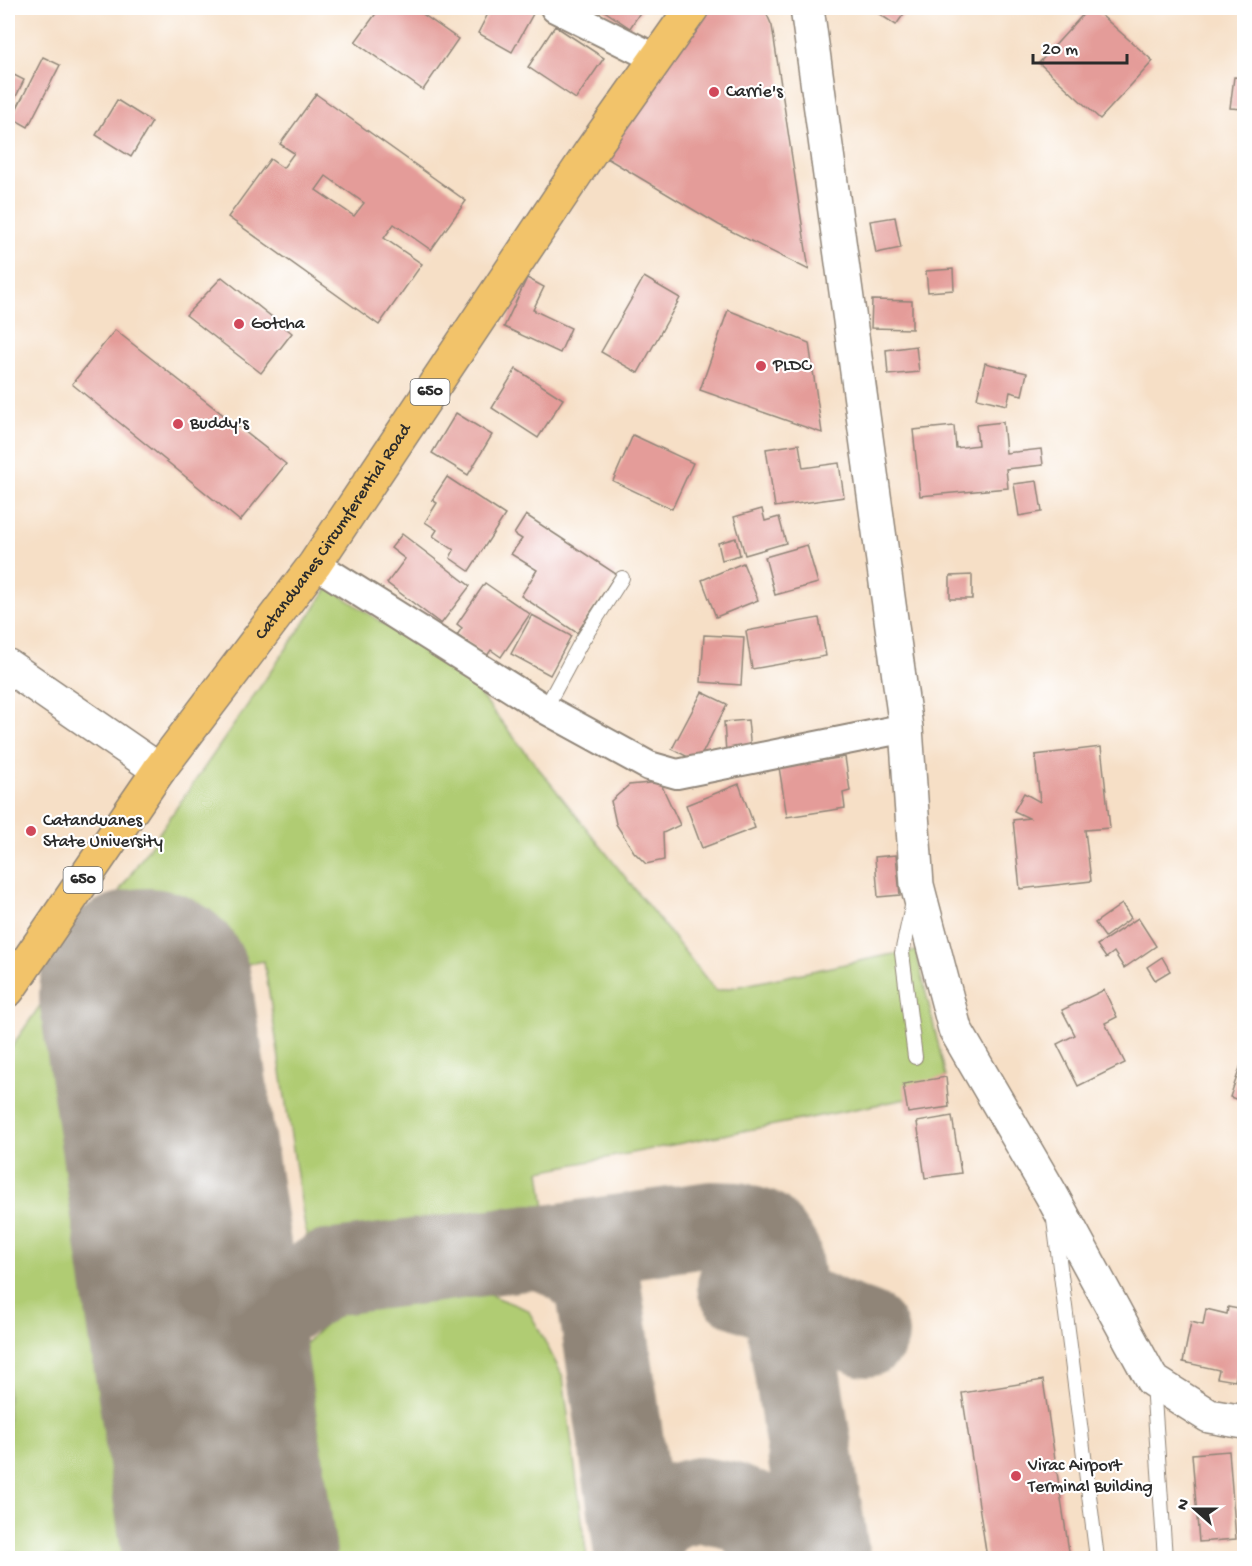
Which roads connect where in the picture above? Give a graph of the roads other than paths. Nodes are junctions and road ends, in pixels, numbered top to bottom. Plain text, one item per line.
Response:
1 (555, 8) edge
2 (692, 8) edge
3 (807, 8) edge
4 (656, 58) junction
5 (315, 564) junction
6 (622, 578) dead end
7 (8, 666) edge
8 (545, 709) junction
9 (906, 728) junction
10 (159, 770) junction
11 (917, 885) junction
12 (8, 990) edge
13 (915, 1057) dead end
14 (1051, 1194) junction
15 (1152, 1380) junction
16 (1245, 1422) edge
17 (1097, 1558) edge
18 (1165, 1558) edge

1 - 4 street
2 - 4 main road, Catanduanes Circumferential Road / 650
3 - 9 street
4 - 5 main road, Catanduanes Circumferential Road / 650
5 - 8 street
5 - 10 main road, Catanduanes Circumferential Road / 650
6 - 8 lane
7 - 10 street
8 - 9 street
9 - 11 street
10 - 12 main road, Catanduanes Circumferential Road / 650
11 - 13 lane
11 - 14 street
14 - 15 street
14 - 17 lane
15 - 16 street
15 - 18 lane

